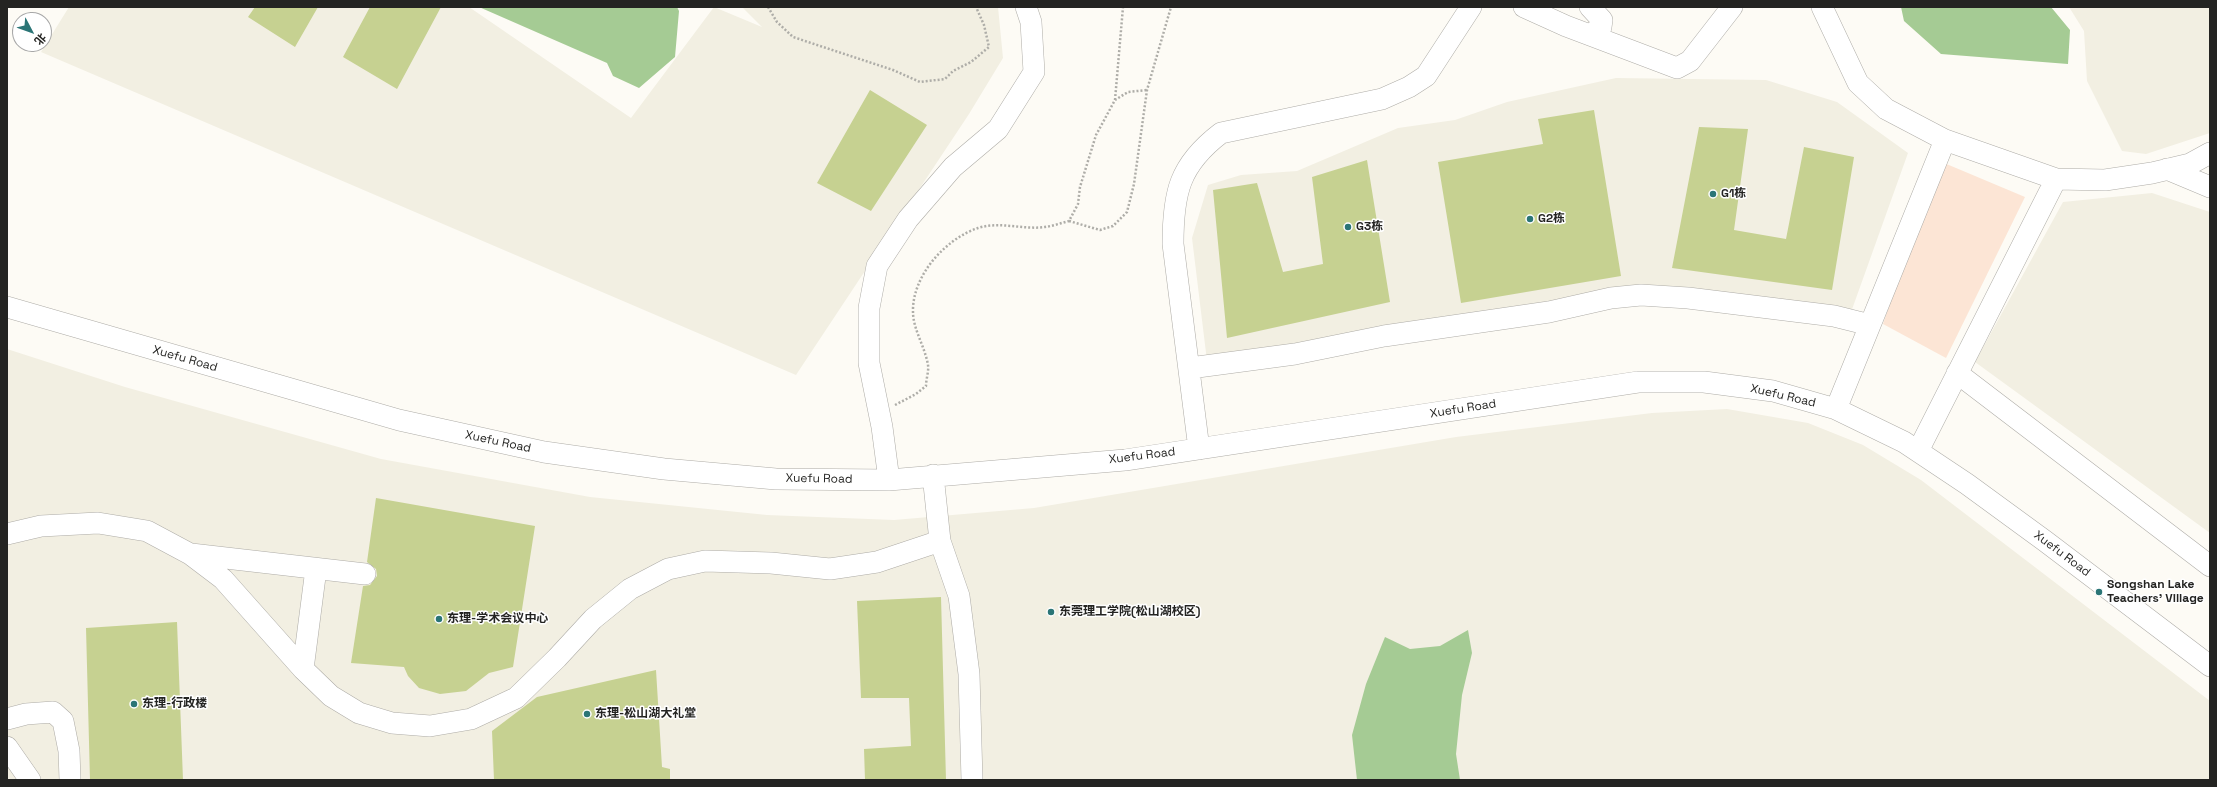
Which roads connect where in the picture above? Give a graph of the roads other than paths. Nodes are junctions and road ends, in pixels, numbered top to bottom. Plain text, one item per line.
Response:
1 (1026, 7) edge
2 (1471, 7) edge
3 (1524, 7) edge
4 (1732, 7) edge
5 (1822, 7) edge
6 (1594, 20) edge
7 (1945, 140) junction
8 (2210, 154) edge
9 (2168, 169) junction
10 (2056, 179) junction
11 (2210, 187) edge
12 (7, 307) edge
13 (1870, 325) junction
14 (1190, 368) junction
15 (1957, 373) junction
16 (1836, 409) junction
17 (1199, 449) junction
18 (1918, 451) junction
19 (933, 476) junction
20 (889, 480) junction
21 (7, 534) edge
22 (940, 541) junction
23 (190, 554) junction
24 (2210, 566) edge
25 (316, 569) junction
26 (365, 574) dead end
27 (2210, 666) edge
28 (303, 669) junction
29 (7, 719) edge
30 (7, 747) edge
31 (30, 780) edge
32 (70, 780) edge
33 (972, 780) edge

1 - 20 street
2 - 14 street
3 - 6 street
4 - 6 street
5 - 7 street
7 - 10 street
7 - 13 street
8 - 9 street
9 - 10 street
9 - 11 street
10 - 15 street
12 - 20 street, Xuefu Road
13 - 14 street
13 - 16 street
14 - 17 street
15 - 18 street
15 - 24 street
16 - 17 street, Xuefu Road
16 - 18 street, Xuefu Road
17 - 19 street, Xuefu Road
18 - 27 street, Xuefu Road
19 - 20 street, Xuefu Road
19 - 22 street
21 - 23 street
22 - 28 street
22 - 33 street
23 - 25 street
23 - 28 street
25 - 26 street
25 - 28 street
29 - 32 street
30 - 31 street

